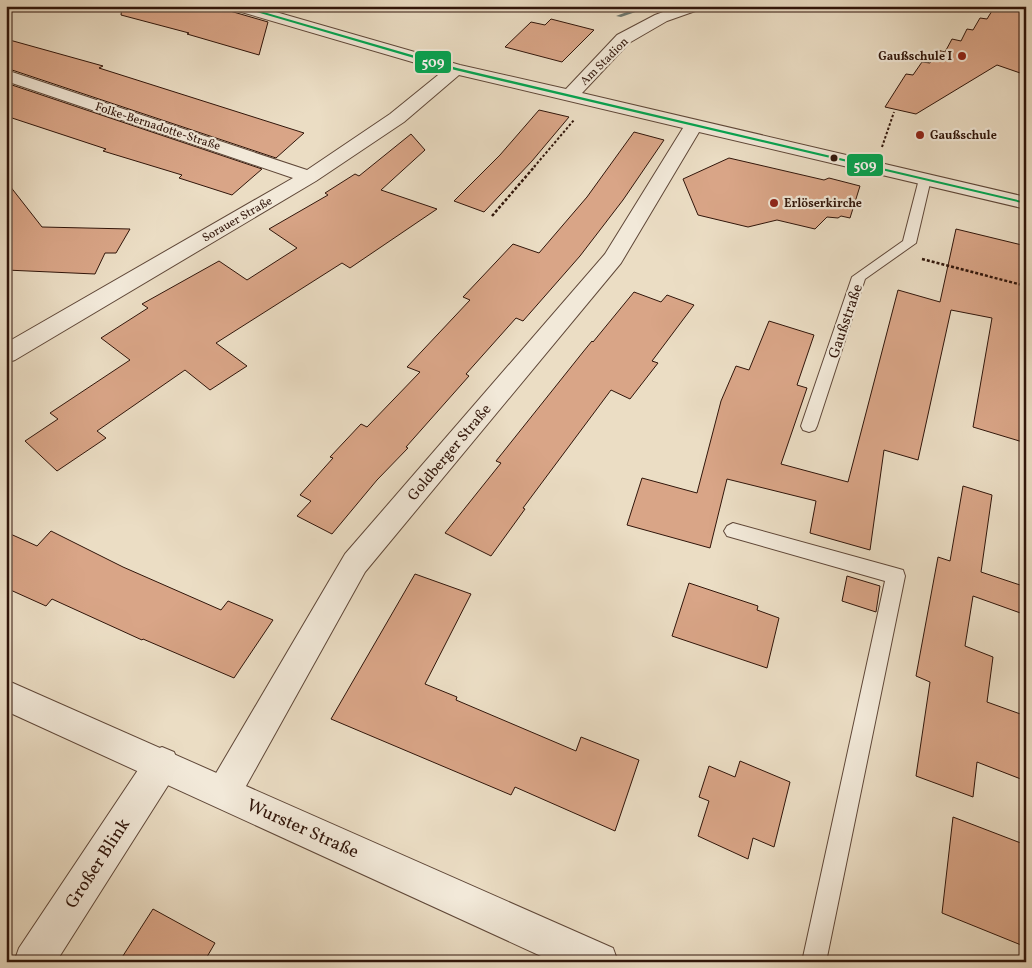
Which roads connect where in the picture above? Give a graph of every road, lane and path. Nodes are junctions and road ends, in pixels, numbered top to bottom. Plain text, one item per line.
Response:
1 (695, 6) edge
2 (243, 7) edge
3 (456, 69) junction
4 (6, 76) edge
5 (570, 96) junction
6 (590, 101) junction
7 (894, 112) dead end
8 (694, 125) junction
9 (874, 168) junction
10 (309, 177) junction
11 (925, 180) junction
12 (1026, 203) edge
13 (492, 216) dead end
14 (895, 252) junction
15 (1026, 286) edge
16 (6, 354) edge
17 (809, 426) dead end
18 (733, 531) dead end
19 (6, 695) edge
20 (162, 764) junction
21 (224, 792) junction
22 (33, 962) edge
23 (599, 962) edge
24 (814, 962) edge

1 - 5 street, Am Stadion
2 - 3 street
3 - 5 street
3 - 10 street, Sorauer Straße
4 - 10 street, Folke-Bernadotte-Straße
5 - 6 street
6 - 8 street
6 - 13 path
7 - 9 path
8 - 9 street
8 - 21 street, Goldberger Straße
9 - 11 street
10 - 16 street, Sorauer Straße
11 - 12 street
11 - 14 lane, Gaußstraße
14 - 15 path
14 - 17 lane, Gaußstraße
18 - 24 lane
19 - 20 street, Wurster Straße
20 - 21 street, Wurster Straße
20 - 22 street, Großer Blink
21 - 23 street, Wurster Straße

